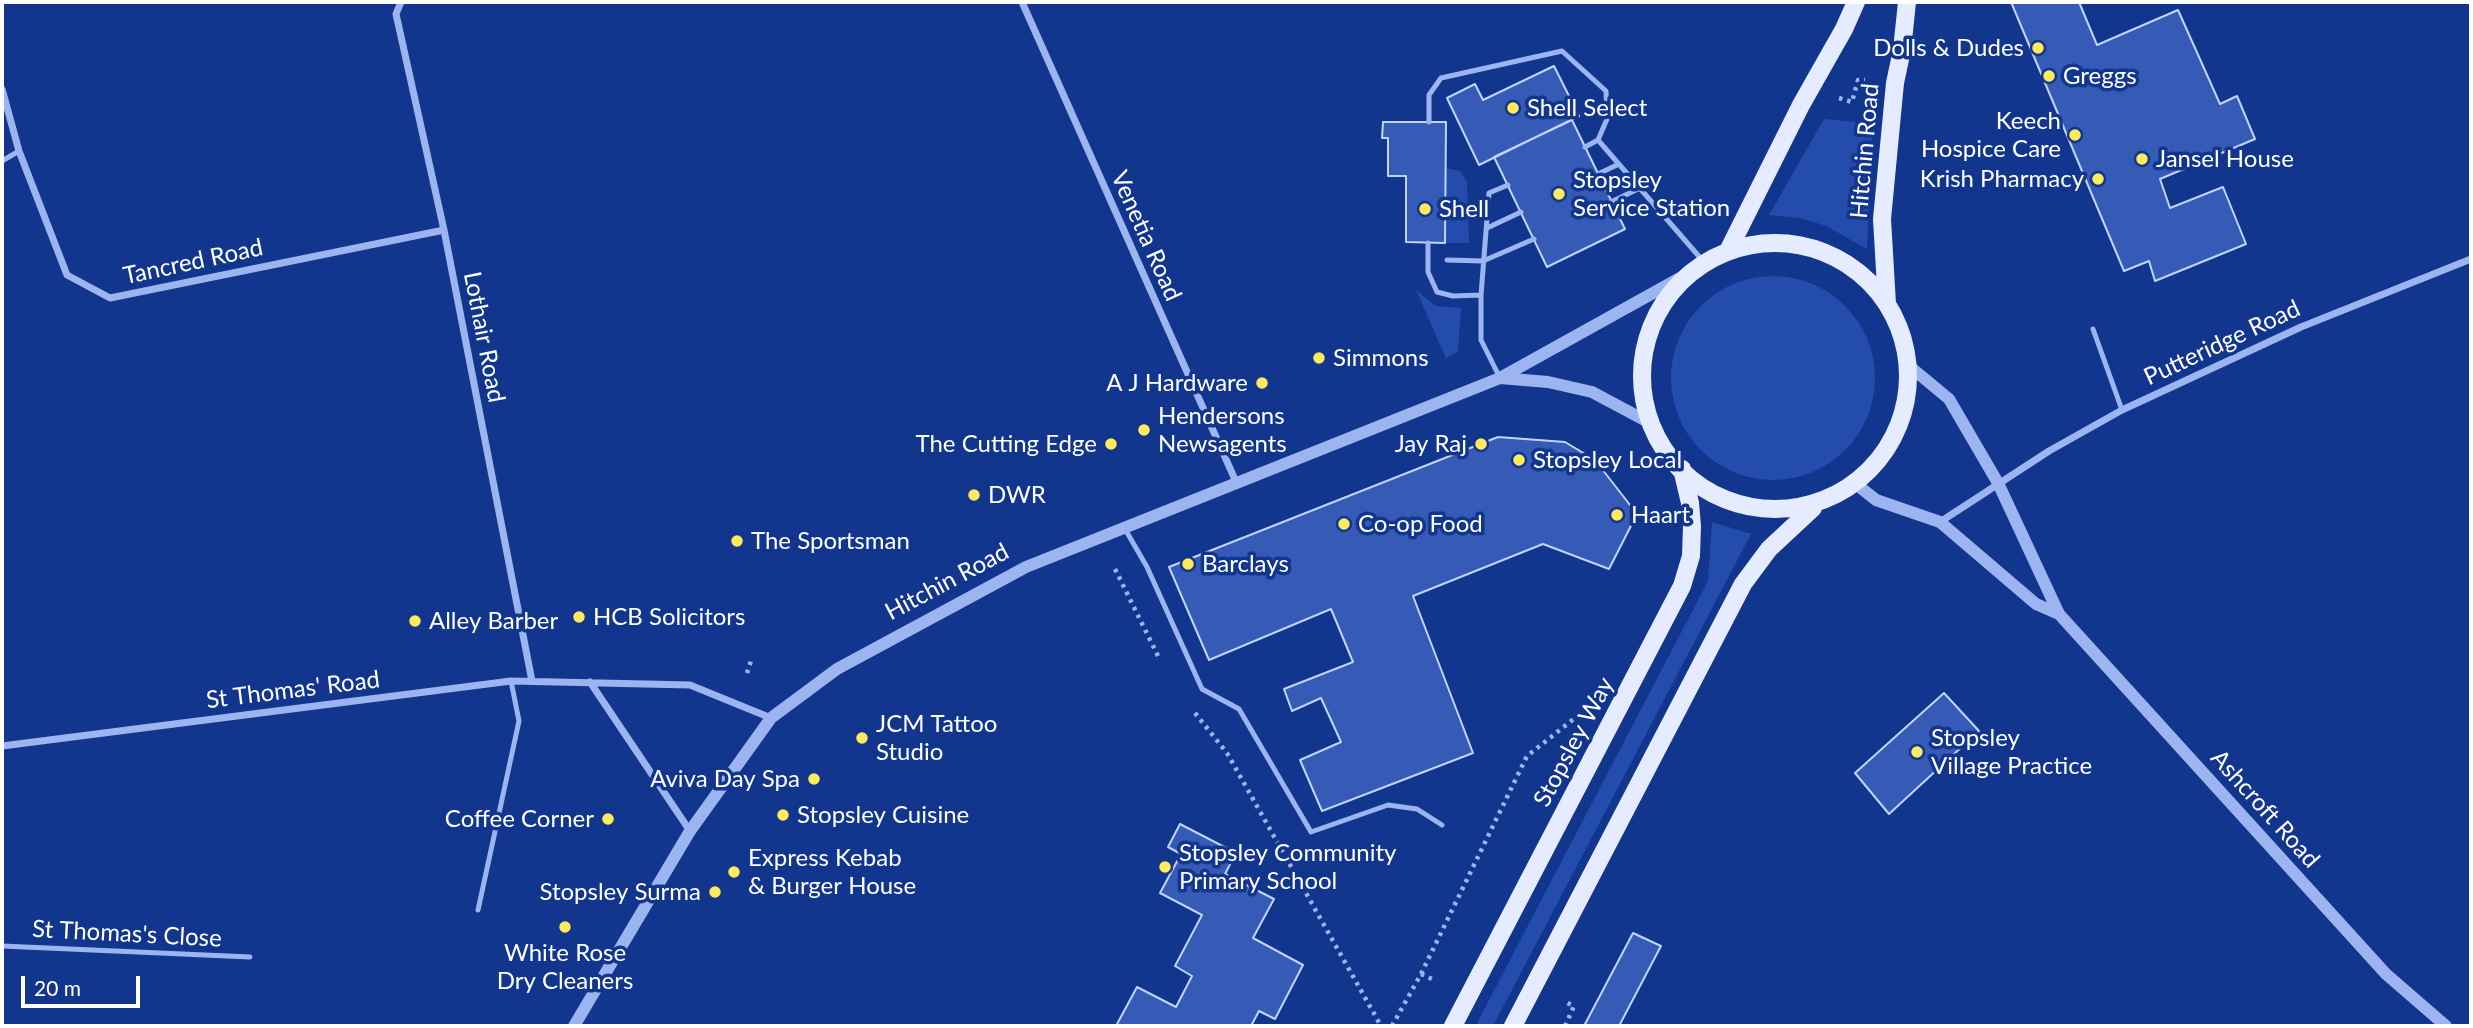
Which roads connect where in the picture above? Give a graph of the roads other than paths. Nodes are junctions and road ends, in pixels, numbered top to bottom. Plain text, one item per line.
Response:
1 (401, 2) edge
2 (1023, 2) edge
3 (1856, 2) edge
4 (1907, 2) edge
5 (2, 89) edge
6 (1429, 122) dead end
7 (1598, 140) junction
8 (1585, 147) dead end
9 (19, 151) junction
10 (2, 160) edge
11 (1619, 164) junction
12 (1598, 174) dead end
13 (1508, 184) dead end
14 (1640, 188) junction
15 (1611, 202) dead end
16 (1521, 212) dead end
17 (1487, 228) junction
18 (444, 230) junction
19 (1534, 239) dead end
20 (1428, 243) dead end
21 (1729, 249) junction
22 (2471, 258) edge
23 (1447, 260) dead end
24 (1483, 261) junction
25 (1703, 261) junction
26 (1680, 278) junction
27 (1481, 295) junction
28 (1887, 304) junction
29 (2093, 329) dead end
30 (1908, 365) junction
31 (1500, 378) junction
32 (2122, 410) junction
33 (1652, 424) junction
34 (1682, 469) junction
35 (1998, 483) junction
36 (1856, 484) junction
37 (1237, 485) junction
38 (1816, 506) junction
39 (1940, 522) junction
40 (1125, 529) junction
41 (2059, 614) junction
42 (511, 681) junction
43 (532, 681) junction
44 (590, 682) junction
45 (771, 718) junction
46 (2, 746) edge
47 (1442, 825) dead end
48 (690, 831) junction
49 (478, 910) dead end
50 (2, 946) edge
51 (250, 957) dead end
52 (573, 1026) edge
53 (1454, 1026) edge
54 (1513, 1026) edge
55 (2446, 1026) edge

1 - 18 street, Lothair Road
2 - 37 street, Venetia Road
3 - 21 main road
4 - 28 main road, Hitchin Road
5 - 9 street, Tancred Road
6 - 7 lane
7 - 8 lane
7 - 11 lane
9 - 10 lane
9 - 18 street, Tancred Road
11 - 12 lane
11 - 14 lane
13 - 17 lane
14 - 15 lane
14 - 25 lane
16 - 17 lane
17 - 24 lane
18 - 43 street, Lothair Road
19 - 24 lane
20 - 27 lane
21 - 25 main road
21 - 28 main road
22 - 32 street, Putteridge Road
23 - 24 lane
24 - 27 lane
25 - 26 main road
26 - 31 street, Hitchin Road
26 - 33 main road
27 - 31 lane
28 - 30 main road
29 - 32 lane
30 - 35 street, Ashcroft Road
30 - 36 main road
31 - 33 street, Hitchin Road
31 - 37 street, Hitchin Road
32 - 35 street, Putteridge Road
33 - 34 main road
34 - 38 main road
34 - 53 main road, Stopsley Way
35 - 39 street, Putteridge Road
35 - 41 street, Ashcroft Road
36 - 38 main road
36 - 39 street, Ashcroft Road
37 - 40 street, Hitchin Road
38 - 54 main road
39 - 41 street, Ashcroft Road
40 - 45 street, Hitchin Road
40 - 47 lane
41 - 55 street, Ashcroft Road
42 - 43 street, St Thomas' Road
42 - 46 street, St Thomas' Road
42 - 49 lane
43 - 44 street, St Thomas' Road
44 - 45 street, St Thomas' Road
44 - 48 street
45 - 48 street, Hitchin Road
48 - 52 street, Hitchin Road
50 - 51 lane, St Thomas's Close

